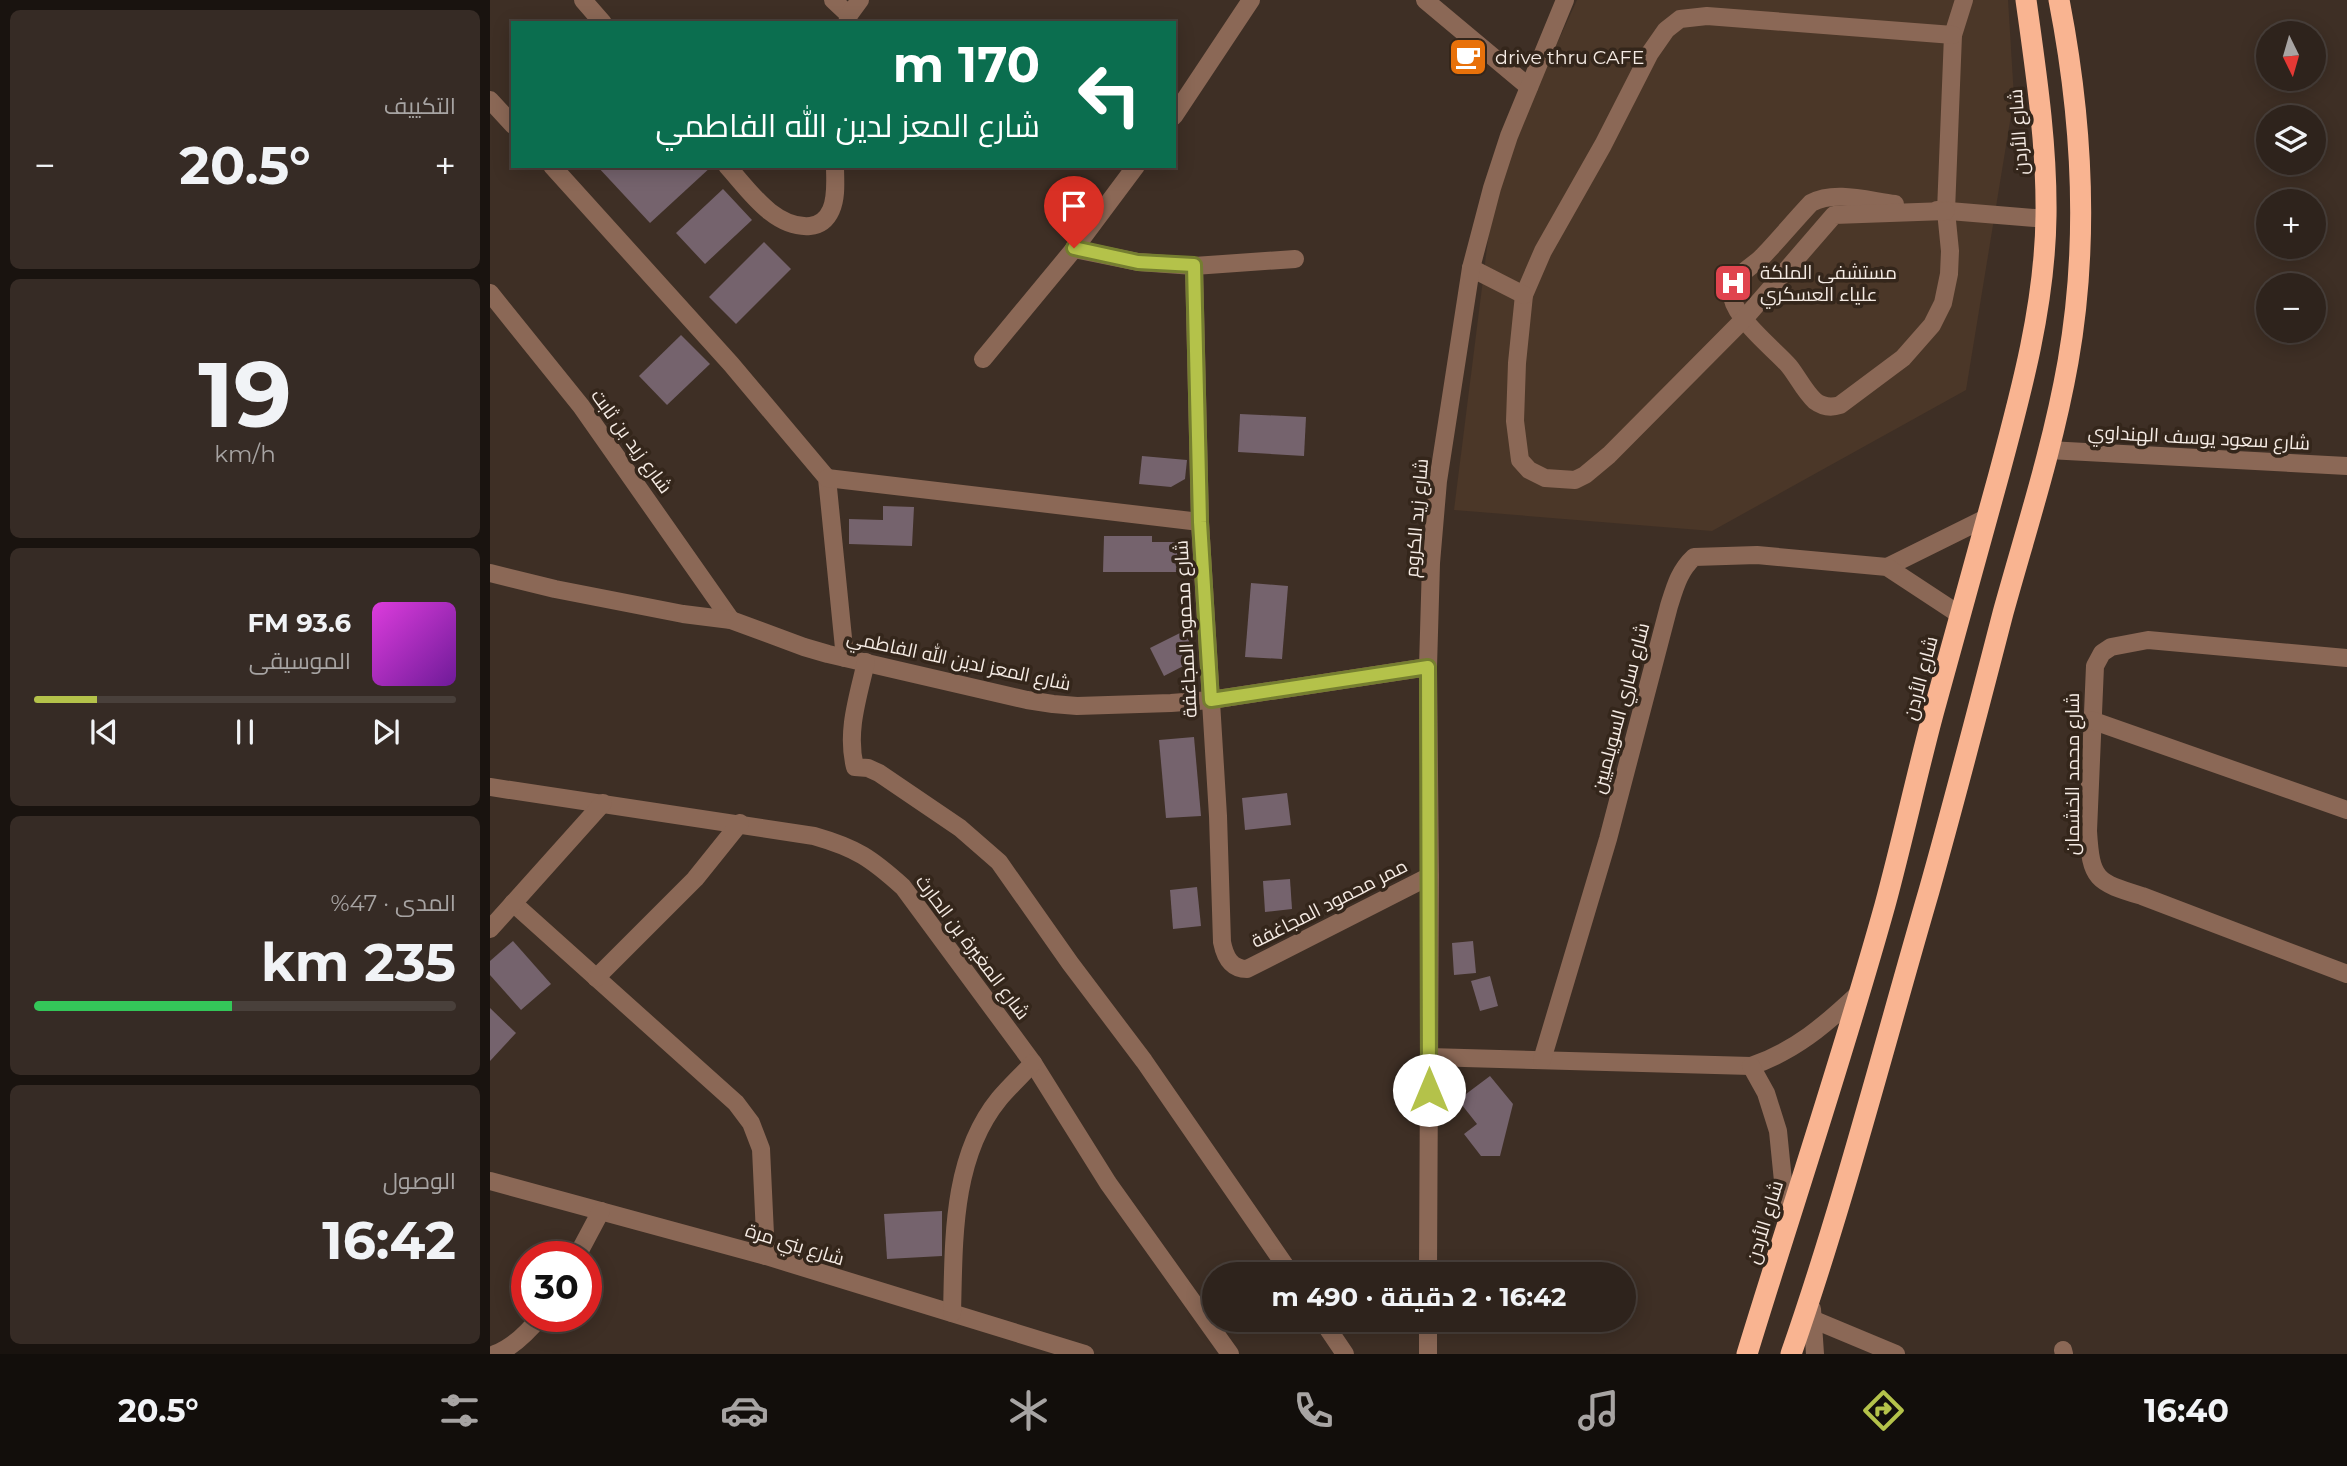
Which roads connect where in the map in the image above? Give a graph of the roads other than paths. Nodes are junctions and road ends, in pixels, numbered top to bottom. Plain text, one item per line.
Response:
1 (583, 0) edge
2 (833, 0) edge
3 (860, 0) edge
4 (1251, 0) edge
5 (1425, 0) edge
6 (1564, 0) edge
7 (1964, 0) edge
8 (2026, 0) edge
9 (2059, 0) edge
10 (848, 19) edge
11 (601, 21) edge
12 (1954, 35) junction
13 (1529, 87) junction
14 (490, 100) edge
15 (1176, 113) edge
16 (511, 123) edge
17 (554, 168) edge
18 (729, 168) edge
19 (835, 168) edge
20 (1134, 168) edge
21 (1946, 211) junction
22 (2046, 219) junction
23 (1074, 248) junction
24 (1295, 259) dead end
25 (1194, 265) junction
26 (1471, 268) junction
27 (490, 293) edge
28 (1524, 295) junction
29 (1744, 320) junction
30 (983, 359) dead end
31 (2048, 450) junction
32 (2347, 466) edge
33 (827, 478) junction
34 (1987, 517) junction
35 (1200, 522) junction
36 (1887, 567) junction
37 (490, 573) edge
38 (1960, 615) junction
39 (731, 620) junction
40 (2347, 657) edge
41 (845, 658) junction
42 (866, 662) junction
43 (1428, 667) junction
44 (1211, 700) junction
45 (2091, 720) junction
46 (490, 787) edge
47 (603, 803) junction
48 (2347, 810) edge
49 (740, 823) junction
50 (1430, 876) junction
51 (513, 904) junction
52 (490, 929) edge
53 (1222, 942) joint
54 (2347, 974) edge
55 (596, 978) junction
56 (1858, 994) junction
57 (1429, 1057) junction
58 (1542, 1060) junction
59 (1033, 1063) junction
60 (1751, 1066) junction
61 (490, 1181) edge
62 (601, 1210) junction
63 (1787, 1222) junction
64 (586, 1241) edge
65 (766, 1256) junction
66 (1283, 1262) edge
67 (1428, 1262) edge
68 (1812, 1294) junction
69 (952, 1313) junction
70 (1812, 1319) junction
71 (527, 1332) edge
72 (1330, 1332) edge
73 (1428, 1332) edge
74 (495, 1354) edge
75 (1085, 1354) edge
76 (1230, 1354) edge
77 (1345, 1354) edge
78 (1428, 1354) edge
79 (1747, 1354) edge
80 (1791, 1354) edge
81 (1815, 1354) edge
82 (1896, 1354) edge

1 - 11 street
2 - 10 street
3 - 10 street
4 - 15 street
5 - 13 street
6 - 13 street, شارع زيد الكروم
7 - 12 street
8 - 22 highway, شارع الأردن
9 - 31 highway
12 - 21 street
12 - 28 street
13 - 26 street, شارع زيد الكروم
14 - 16 street
17 - 33 street
18 - 19 street
20 - 23 street
21 - 22 street
21 - 29 street
21 - 29 street
21 - 29 street
22 - 34 highway, شارع الأردن
23 - 25 street
23 - 30 street
24 - 25 street
25 - 35 street, شارع محمود المجاغفة
26 - 28 street
26 - 43 street, شارع زيد الكروم
27 - 39 street, شارع زيد بن ثابت
28 - 29 street
31 - 32 street, شارع سعود يوسف الهنداوي
31 - 68 highway
33 - 35 street
33 - 41 street
34 - 36 street
34 - 38 highway, شارع الأردن
35 - 44 street, شارع محمود المجاغفة
36 - 38 street, شارع ساري السويلميين
36 - 58 street, شارع ساري السويلميين
37 - 39 street, شارع المعز لدين الله الفاطمي
38 - 56 highway, شارع الأردن
39 - 41 street, شارع المعز لدين الله الفاطمي
40 - 45 street, شارع محمد الخشمان
41 - 42 street, شارع المعز لدين الله الفاطمي
42 - 44 street, شارع المعز لدين الله الفاطمي
42 - 66 street
43 - 44 street, شارع المعز لدين الله الفاطمي
43 - 50 street, شارع زيد الكروم
44 - 53 street, شارع محمود المجاغفة
45 - 48 street
45 - 54 street, شارع محمد الخشمان
46 - 47 street, شارع المغيرة بن الحارث
47 - 49 street, شارع المغيرة بن الحارث
47 - 51 street
49 - 55 street
49 - 59 street, شارع المغيرة بن الحارث
50 - 53 street, ممر محمود المجاغفة
50 - 57 street, شارع زيد الكروم
51 - 52 street
51 - 55 street
55 - 65 street
56 - 60 street
56 - 63 highway, شارع الأردن
57 - 58 street
57 - 67 street, شارع زيد الكروم
58 - 60 street
59 - 69 street
59 - 76 street, شارع المغيرة بن الحارث
60 - 63 street
61 - 62 street, شارع بني مرة
62 - 64 street
62 - 65 street, شارع بني مرة
63 - 79 highway, شارع الأردن
65 - 69 street, شارع بني مرة
68 - 70 street
68 - 80 highway
69 - 75 street, شارع بني مرة
70 - 81 street
70 - 82 street
71 - 74 street
72 - 77 street
73 - 78 street

